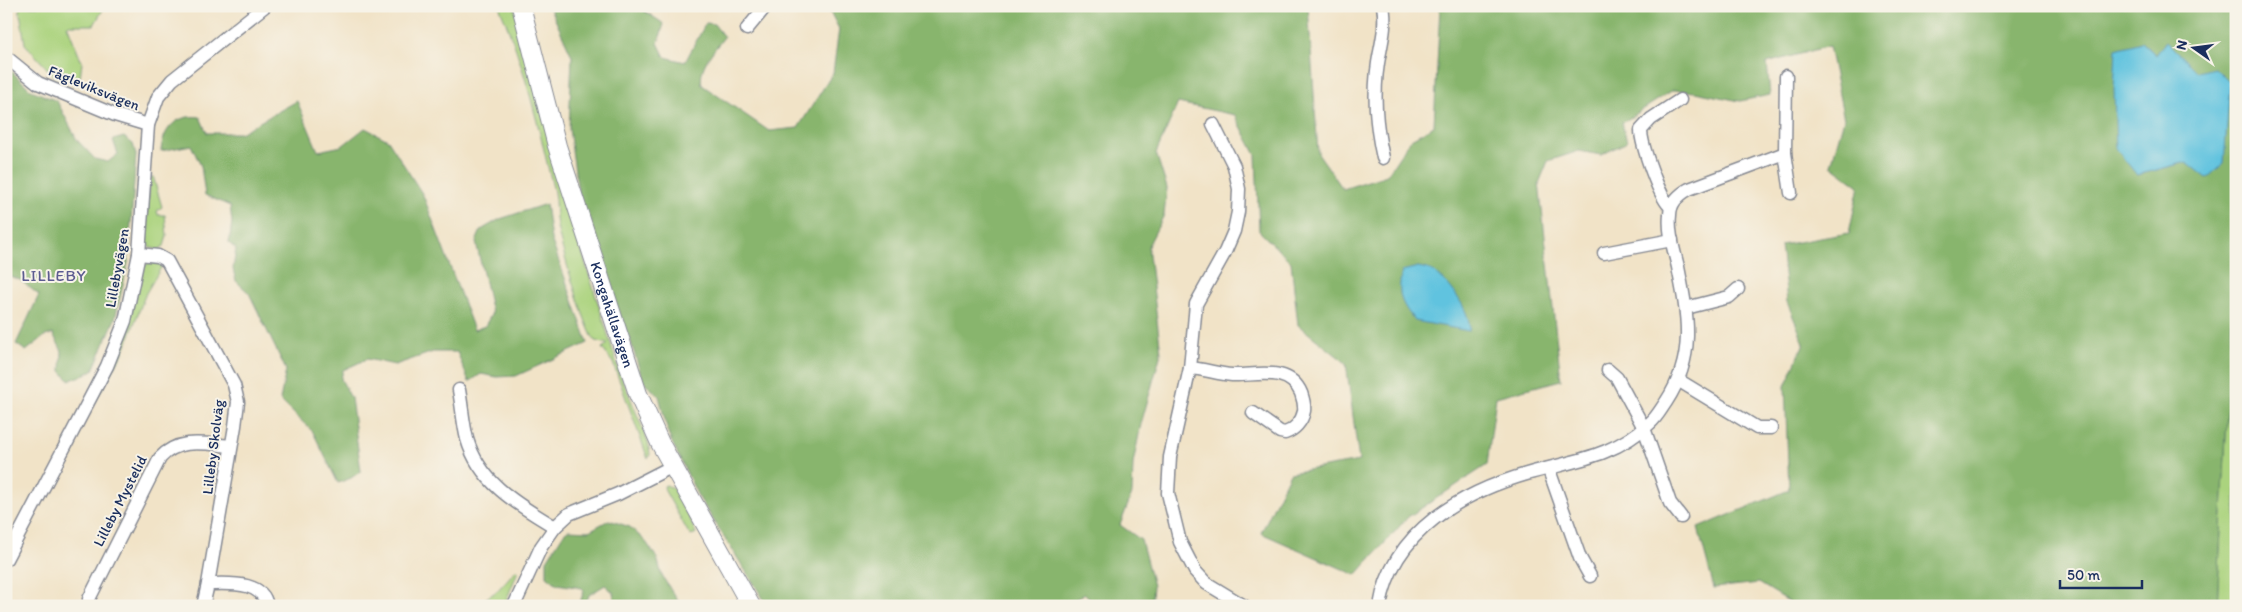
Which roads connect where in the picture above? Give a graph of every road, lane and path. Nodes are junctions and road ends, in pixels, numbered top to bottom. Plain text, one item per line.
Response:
1 (265, 6) edge
2 (521, 6) edge
3 (766, 6) edge
4 (1384, 6) edge
5 (747, 29) dead end
6 (6, 57) edge
7 (1786, 76) dead end
8 (1680, 100) dead end
9 (1213, 124) dead end
10 (148, 125) junction
11 (1785, 153) junction
12 (1383, 158) dead end
13 (1791, 193) dead end
14 (1671, 207) junction
15 (1672, 240) junction
16 (1604, 253) dead end
17 (139, 254) junction
18 (1738, 289) dead end
19 (1686, 308) junction
20 (1190, 368) junction
21 (1608, 370) dead end
22 (1678, 380) junction
23 (460, 390) dead end
24 (1253, 413) dead end
25 (1644, 428) junction
26 (1770, 428) dead end
27 (231, 446) junction
28 (673, 466) junction
29 (1549, 470) junction
30 (1681, 517) dead end
31 (555, 527) junction
32 (12, 535) edge
33 (6, 559) edge
34 (1590, 576) dead end
35 (208, 584) junction
36 (89, 599) dead end
37 (204, 606) edge
38 (267, 606) edge
39 (514, 606) edge
40 (751, 606) edge
41 (1244, 606) edge
42 (1380, 606) edge

1 - 10 street, Lillebyvägen
2 - 28 street, Kongahällavägen
3 - 5 street
4 - 12 street
6 - 10 street, Fågleviksvägen
7 - 11 street
8 - 14 street
9 - 20 street
10 - 17 street, Lillebyvägen
11 - 13 street
11 - 14 street
14 - 15 street
15 - 16 street
15 - 19 street
17 - 27 street, Lilleby Skolväg
17 - 32 street, Lillebyvägen
18 - 19 street
19 - 22 street
20 - 24 street
20 - 41 street
21 - 25 street
22 - 25 street
22 - 26 street
23 - 31 street
25 - 29 street
25 - 30 street
27 - 35 street, Lilleby Skolväg
27 - 36 street, Lilleby Mystelid
28 - 31 street
28 - 40 street, Kongahällavägen
29 - 34 street
29 - 42 street
31 - 39 street
32 - 33 street, Lillebyvägen
35 - 37 street, Lilleby Skolväg
35 - 38 street

